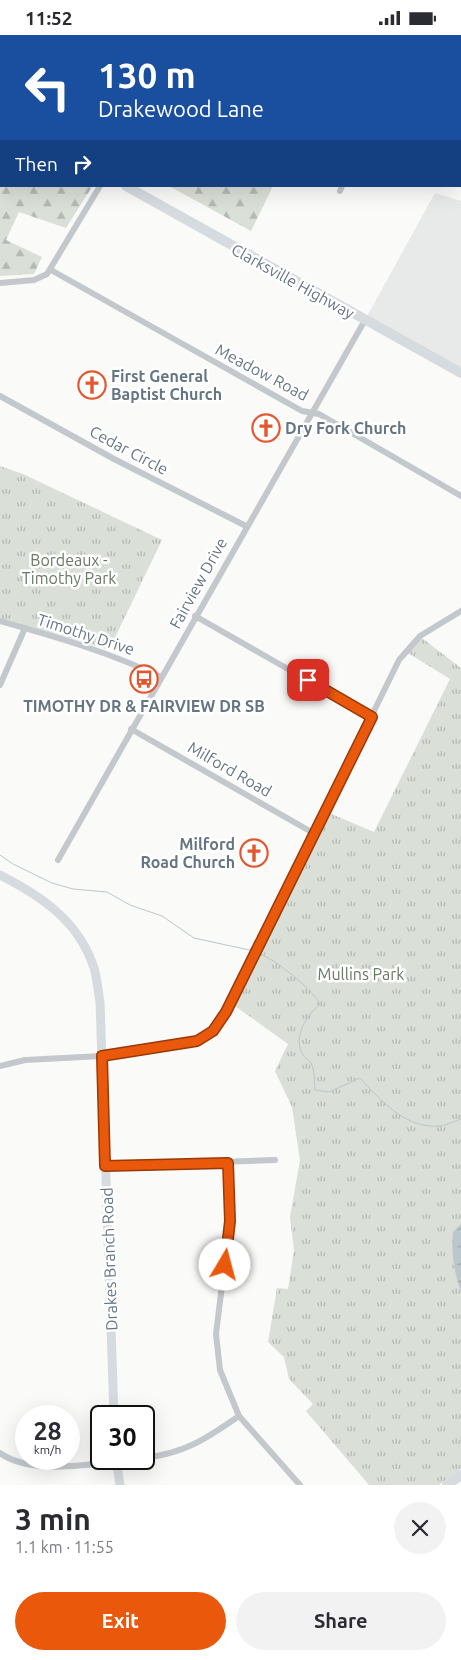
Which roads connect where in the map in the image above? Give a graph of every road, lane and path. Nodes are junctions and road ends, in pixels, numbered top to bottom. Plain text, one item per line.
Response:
1 (99, 187) edge
2 (128, 187) edge
3 (51, 270) junction
4 (0, 283) edge
5 (365, 320) junction
6 (461, 373) edge
7 (0, 396) edge
8 (313, 413) junction
9 (461, 496) edge
10 (246, 526) junction
11 (461, 611) edge
12 (195, 616) junction
13 (0, 621) edge
14 (25, 628) junction
15 (161, 677) junction
16 (0, 685) edge
17 (372, 717) junction
18 (131, 729) junction
19 (315, 834) junction
20 (58, 860) dead end
21 (0, 875) edge
22 (102, 1056) junction
23 (0, 1065) edge
24 (275, 1160) dead end
25 (228, 1163) junction
26 (105, 1166) junction
27 (114, 1405) edge
28 (239, 1416) junction
29 (0, 1453) edge
30 (155, 1456) edge
31 (90, 1463) edge
32 (118, 1470) edge
33 (461, 1475) edge
34 (298, 1484) edge
35 (120, 1485) edge
36 (447, 1485) edge

1 - 3 street
2 - 5 main road, Clarksville Highway
3 - 4 street
3 - 8 street, Meadow Road
5 - 6 main road, Clarksville Highway
5 - 8 street, Fairview Drive
7 - 10 street, Cedar Circle
8 - 9 street, Meadow Road
8 - 10 street, Fairview Drive
10 - 12 street, Fairview Drive
11 - 17 street
12 - 15 street, Fairview Drive
12 - 17 street
13 - 14 street, Timothy Drive
14 - 15 street, Timothy Drive
14 - 16 street
15 - 18 street, Fairview Drive
17 - 19 street
18 - 19 street, Milford Road
18 - 20 street, Fairview Drive
19 - 22 street
21 - 22 street, Drakes Branch Road
22 - 23 street
22 - 26 street, Drakes Branch Road
24 - 25 street
25 - 26 street
25 - 28 street
26 - 27 street, Drakes Branch Road
28 - 30 street
28 - 34 street
29 - 31 street
32 - 35 street
33 - 36 main road

